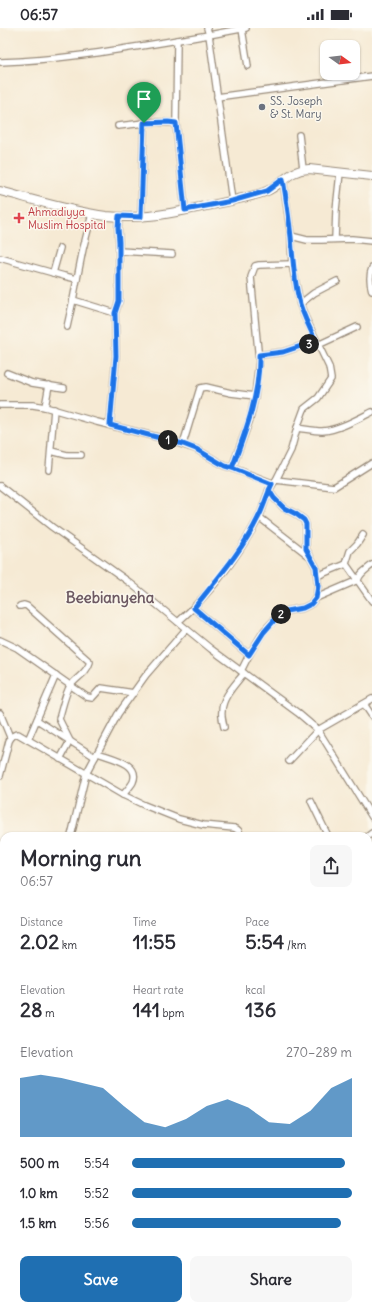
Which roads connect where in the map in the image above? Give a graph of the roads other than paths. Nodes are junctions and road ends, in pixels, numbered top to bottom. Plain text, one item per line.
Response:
1 (207, 28) edge
2 (244, 28) edge
3 (208, 35) junction
4 (177, 40) junction
5 (0, 62) edge
6 (248, 66) dead end
7 (372, 76) edge
8 (217, 96) junction
9 (144, 123) junction
10 (176, 123) junction
11 (118, 126) dead end
12 (299, 135) dead end
13 (303, 169) junction
14 (340, 173) junction
15 (372, 176) edge
16 (283, 179) junction
17 (0, 191) edge
18 (232, 201) junction
19 (185, 210) junction
20 (92, 214) junction
21 (119, 216) junction
22 (141, 217) junction
23 (291, 236) junction
24 (335, 239) junction
25 (372, 241) edge
26 (60, 248) dead end
27 (119, 251) junction
28 (172, 254) dead end
29 (0, 258) edge
30 (292, 264) junction
31 (372, 268) edge
32 (53, 273) junction
33 (77, 279) junction
34 (337, 281) dead end
35 (372, 291) edge
36 (73, 300) junction
37 (300, 304) junction
38 (115, 313) junction
39 (67, 327) dead end
40 (357, 327) dead end
41 (317, 343) junction
42 (259, 355) junction
43 (7, 373) dead end
44 (49, 386) junction
45 (64, 388) dead end
46 (255, 396) junction
47 (0, 405) edge
48 (46, 407) junction
49 (54, 409) junction
50 (372, 412) edge
51 (110, 425) junction
52 (297, 428) junction
53 (183, 444) junction
54 (51, 451) junction
55 (81, 455) dead end
56 (372, 463) edge
57 (232, 468) junction
58 (49, 470) dead end
59 (274, 482) junction
60 (0, 487) edge
61 (269, 490) junction
62 (259, 518) junction
63 (364, 535) dead end
64 (312, 557) junction
65 (346, 564) junction
66 (372, 565) edge
67 (317, 576) junction
68 (358, 580) junction
69 (316, 598) junction
70 (372, 601) edge
71 (20, 606) dead end
72 (194, 608) junction
73 (178, 622) junction
74 (186, 629) junction
75 (0, 640) edge
76 (249, 655) junction
77 (242, 672) junction
78 (56, 676) junction
79 (70, 686) junction
80 (134, 693) junction
81 (372, 699) edge
82 (364, 704) junction
83 (0, 713) edge
84 (372, 716) edge
85 (37, 720) junction
86 (224, 727) dead end
87 (318, 730) junction
88 (10, 737) junction
89 (28, 740) junction
90 (70, 741) junction
91 (96, 755) junction
92 (60, 759) junction
93 (289, 761) dead end
94 (86, 774) junction
95 (0, 776) edge
96 (123, 795) junction
97 (311, 801) dead end
98 (372, 817) edge
99 (72, 832) edge
100 (239, 832) edge
101 (326, 832) edge

1 - 3 street
2 - 3 street
2 - 6 street
3 - 4 street
3 - 8 street
4 - 5 street
4 - 10 street
7 - 8 street
8 - 18 street
9 - 10 street
9 - 11 street
9 - 22 street
10 - 19 street
12 - 13 street
13 - 14 street
13 - 16 street
14 - 15 street
14 - 24 street
16 - 18 street
16 - 23 street
17 - 20 street
18 - 19 street
19 - 22 street
20 - 21 street
20 - 33 street
21 - 22 street
21 - 27 street
23 - 24 street
23 - 30 street
24 - 25 street
26 - 32 street
27 - 28 street
27 - 38 street
29 - 32 street
30 - 37 street
30 - 42 street
31 - 35 street
32 - 33 street
33 - 36 street
34 - 37 street
36 - 38 street
36 - 39 street
37 - 41 street
38 - 51 street
40 - 41 street
41 - 42 street
41 - 52 street
42 - 46 street
43 - 44 street
44 - 45 street
44 - 48 street
46 - 53 street
46 - 57 street
47 - 48 street
48 - 49 street
49 - 51 street
49 - 54 street
50 - 52 street
51 - 53 street
52 - 59 street
53 - 57 street
54 - 55 street
54 - 58 street
56 - 59 street
57 - 59 street
59 - 61 street
60 - 73 street
61 - 62 street
61 - 64 street
62 - 64 street
62 - 72 street
63 - 65 street
64 - 67 street
65 - 67 street
65 - 68 street
66 - 68 street
67 - 69 street
68 - 69 street
68 - 70 street
69 - 76 street
71 - 79 street
72 - 73 street
72 - 76 street
73 - 74 street
74 - 77 street
74 - 80 street
75 - 78 street
76 - 77 street
77 - 86 street
77 - 87 street
78 - 79 street
78 - 85 street
79 - 80 street
79 - 90 street
80 - 91 street
81 - 82 street
82 - 84 street
82 - 87 street
83 - 88 street
85 - 89 street
85 - 90 street
87 - 93 street
87 - 98 street
88 - 89 street
88 - 95 street
89 - 92 street
90 - 91 street
90 - 92 street
91 - 94 street
91 - 96 street
92 - 94 street
94 - 96 street
94 - 99 street
96 - 100 street
97 - 101 street

